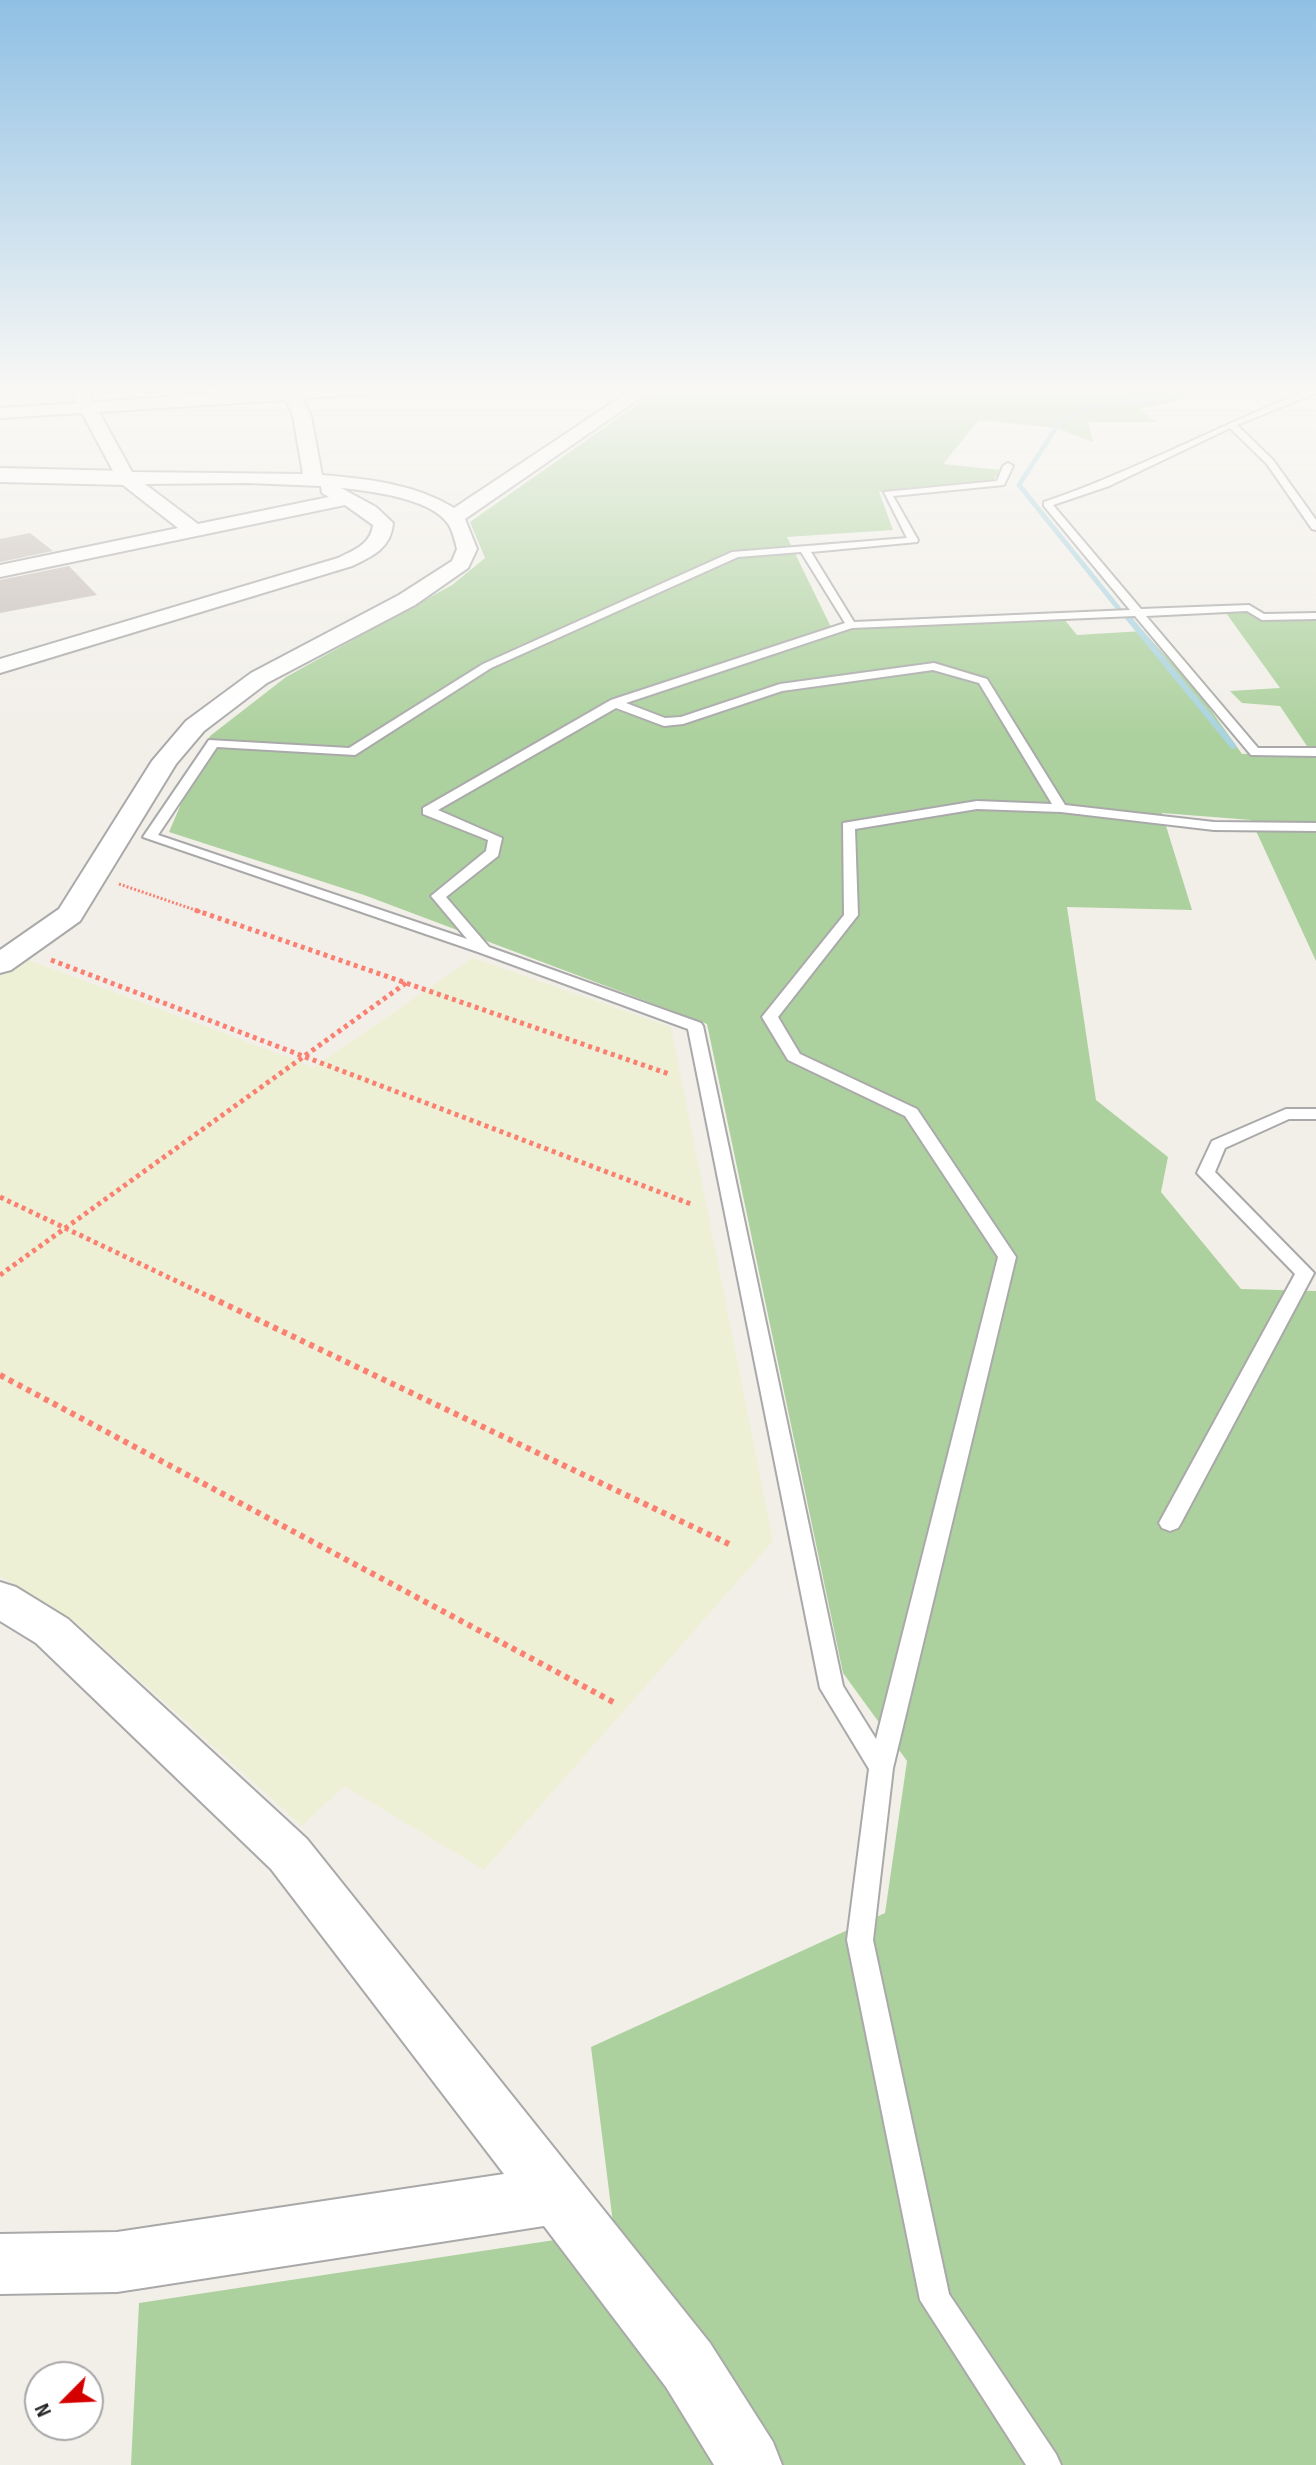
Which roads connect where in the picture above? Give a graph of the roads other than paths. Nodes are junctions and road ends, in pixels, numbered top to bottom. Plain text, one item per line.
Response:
1 (159, 504) edge
2 (324, 504) edge
3 (355, 504) edge
4 (434, 504) edge
5 (473, 504) edge
6 (893, 504) edge
7 (1047, 504) edge
8 (1300, 504) edge
9 (454, 517) junction
10 (1316, 527) edge
11 (194, 531) junction
12 (804, 549) junction
13 (0, 571) edge
14 (1138, 614) junction
15 (1316, 616) edge
16 (851, 625) junction
17 (0, 666) edge
18 (615, 703) junction
19 (1316, 752) edge
20 (1061, 808) junction
21 (1316, 827) edge
22 (484, 950) junction
23 (0, 964) edge
24 (1316, 1114) edge
25 (1310, 1272) edge
26 (1170, 1523) dead end
27 (0, 1599) edge
28 (881, 1768) junction
29 (554, 2196) junction
30 (0, 2264) edge
31 (750, 2465) edge
32 (1045, 2465) edge

1 - 11 street
2 - 11 street
3 - 17 street
4 - 9 street
5 - 9 street
6 - 12 lane
7 - 14 lane
8 - 10 lane
9 - 23 street
11 - 13 street
12 - 16 lane
12 - 22 lane
14 - 15 lane
14 - 16 lane
14 - 19 lane
16 - 18 lane
18 - 20 lane
18 - 22 lane
20 - 21 lane
20 - 28 lane
22 - 28 lane
24 - 25 lane
25 - 26 lane
27 - 29 street
28 - 32 lane
29 - 30 street
29 - 31 street

